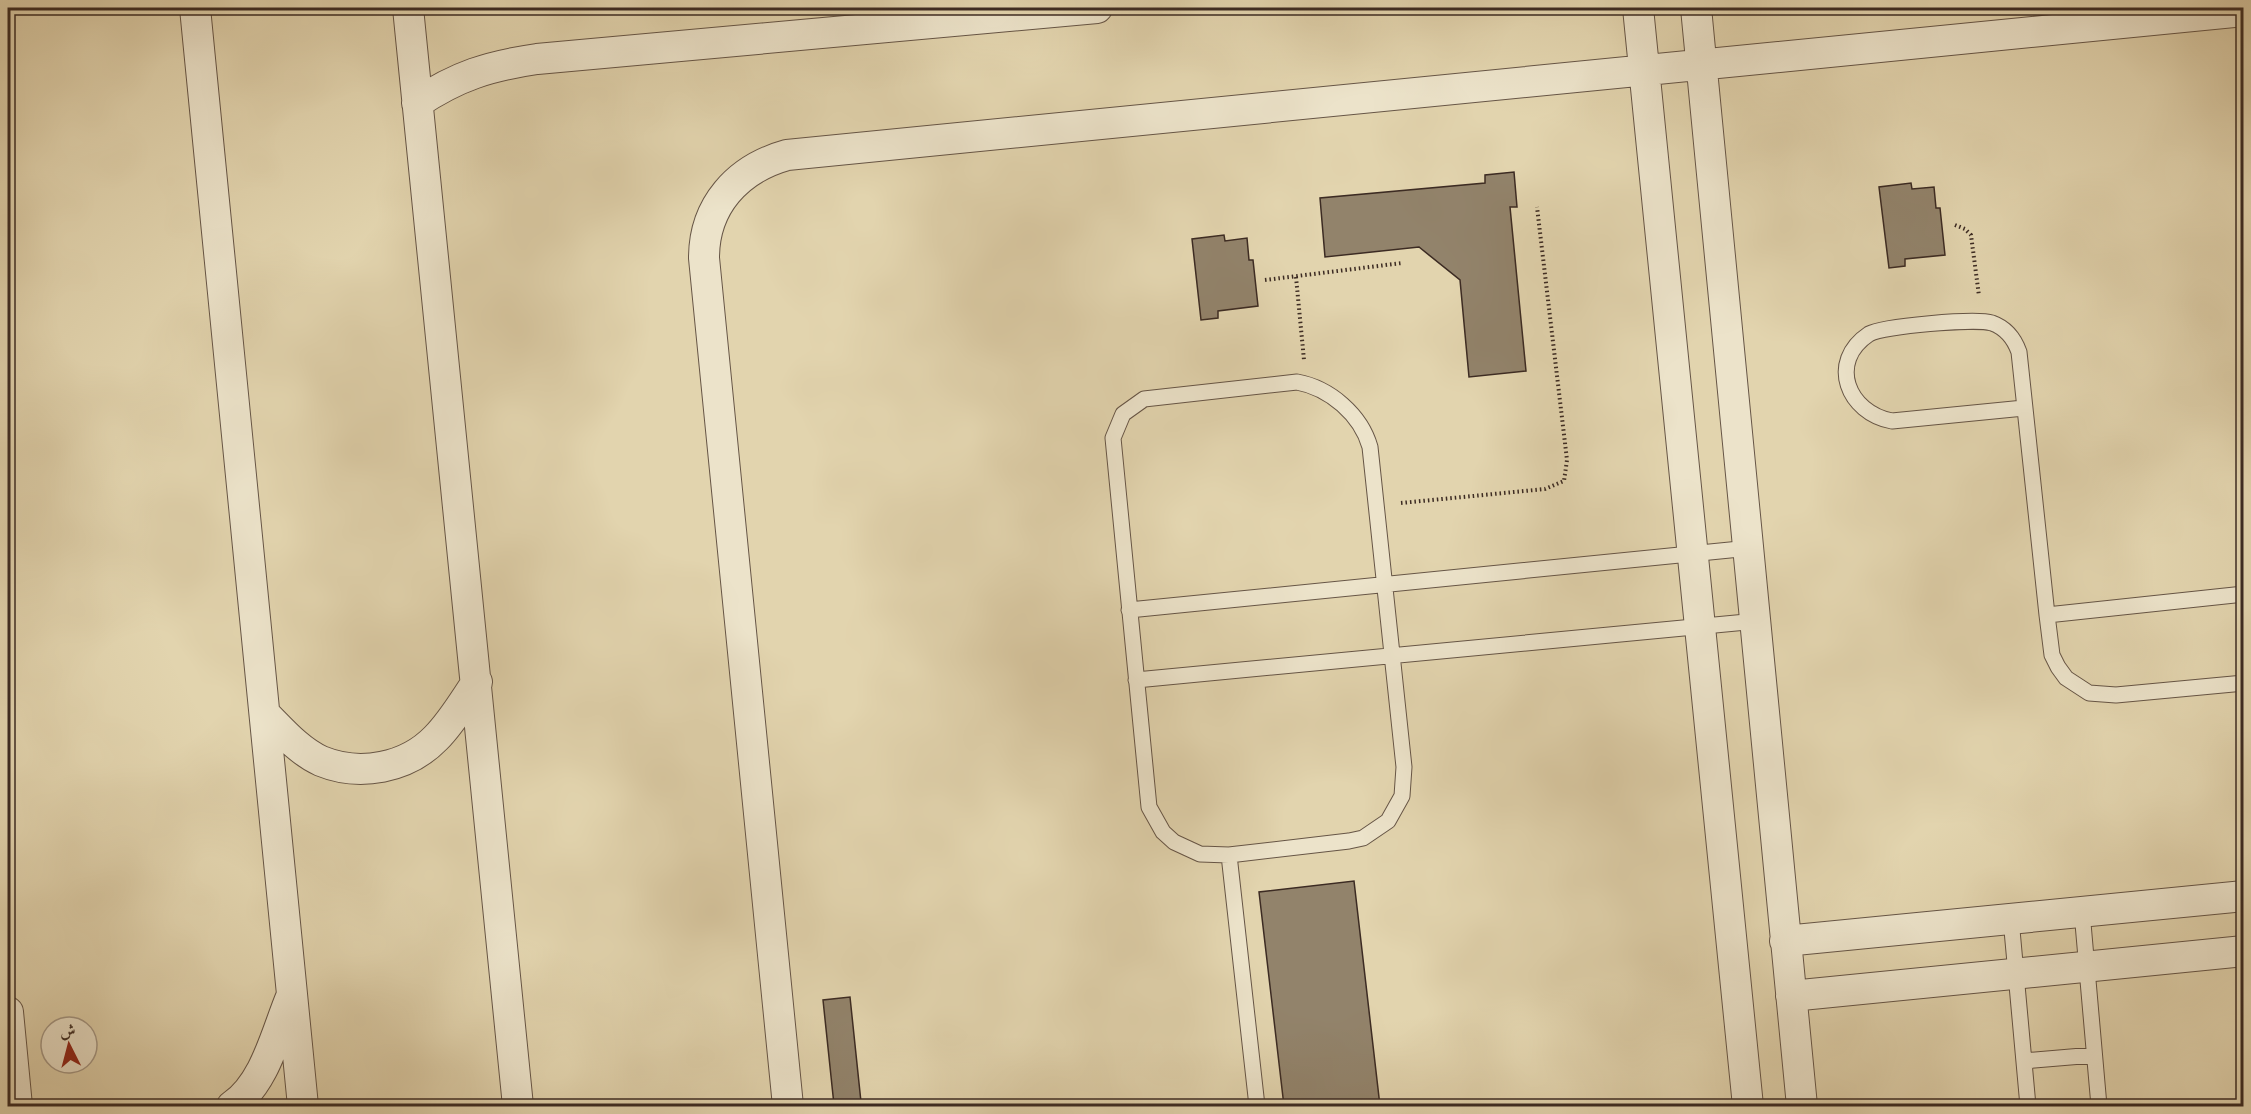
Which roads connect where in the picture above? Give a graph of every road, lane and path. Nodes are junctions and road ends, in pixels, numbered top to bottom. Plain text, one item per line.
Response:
1 (195, 8) edge
2 (408, 8) edge
3 (1081, 8) edge
4 (1638, 8) edge
5 (1696, 8) edge
6 (2244, 11) edge
7 (1702, 64) junction
8 (1644, 70) junction
9 (417, 104) junction
10 (1537, 207) dead end
11 (1955, 225) dead end
12 (1402, 263) dead end
13 (1296, 277) junction
14 (1265, 280) dead end
15 (1982, 321) junction
16 (1306, 384) junction
17 (2024, 408) junction
18 (1376, 505) junction
19 (1750, 548) junction
20 (1692, 554) junction
21 (1384, 585) junction
22 (2244, 594) edge
23 (1129, 610) junction
24 (2047, 615) junction
25 (1757, 621) junction
26 (1700, 626) junction
27 (1392, 656) junction
28 (1136, 680) junction
29 (477, 682) junction
30 (2244, 683) edge
31 (265, 714) junction
32 (1229, 855) junction
33 (2244, 896) edge
34 (2082, 912) junction
35 (2011, 919) junction
36 (1785, 941) junction
37 (2244, 951) edge
38 (2086, 967) junction
39 (2016, 974) junction
40 (292, 995) junction
41 (1791, 996) junction
42 (8, 1012) edge
43 (2094, 1055) junction
44 (2024, 1061) junction
45 (17, 1107) edge
46 (231, 1107) edge
47 (303, 1107) edge
48 (518, 1107) edge
49 (788, 1107) edge
50 (1257, 1107) edge
51 (1748, 1107) edge
52 (1802, 1107) edge
53 (2028, 1107) edge
54 (2099, 1107) edge

1 - 31 street
2 - 9 street
3 - 9 street
4 - 8 street
5 - 7 street
6 - 7 street
7 - 8 street
7 - 19 street
8 - 20 street
8 - 49 street
9 - 29 street
10 - 18 path
11 - 15 path
12 - 13 path
13 - 14 path
13 - 16 path
15 - 17 lane
15 - 17 lane
16 - 18 lane
16 - 23 lane
17 - 24 lane
18 - 21 lane
19 - 20 lane
19 - 25 street
20 - 21 lane
20 - 26 street
21 - 23 lane
21 - 27 lane
22 - 24 lane
23 - 28 lane
24 - 30 lane
25 - 26 lane
25 - 36 street
26 - 27 lane
26 - 51 street
27 - 28 lane
27 - 32 lane
28 - 32 lane
29 - 31 street
29 - 48 street
31 - 40 street
32 - 50 lane
33 - 34 street
34 - 35 street
34 - 38 lane
35 - 36 street
35 - 39 lane
36 - 41 street
37 - 38 street
38 - 39 street
38 - 43 lane
39 - 41 street
39 - 44 lane
40 - 46 street
40 - 47 street
41 - 52 street
42 - 45 street
43 - 44 lane
43 - 54 lane
44 - 53 lane

